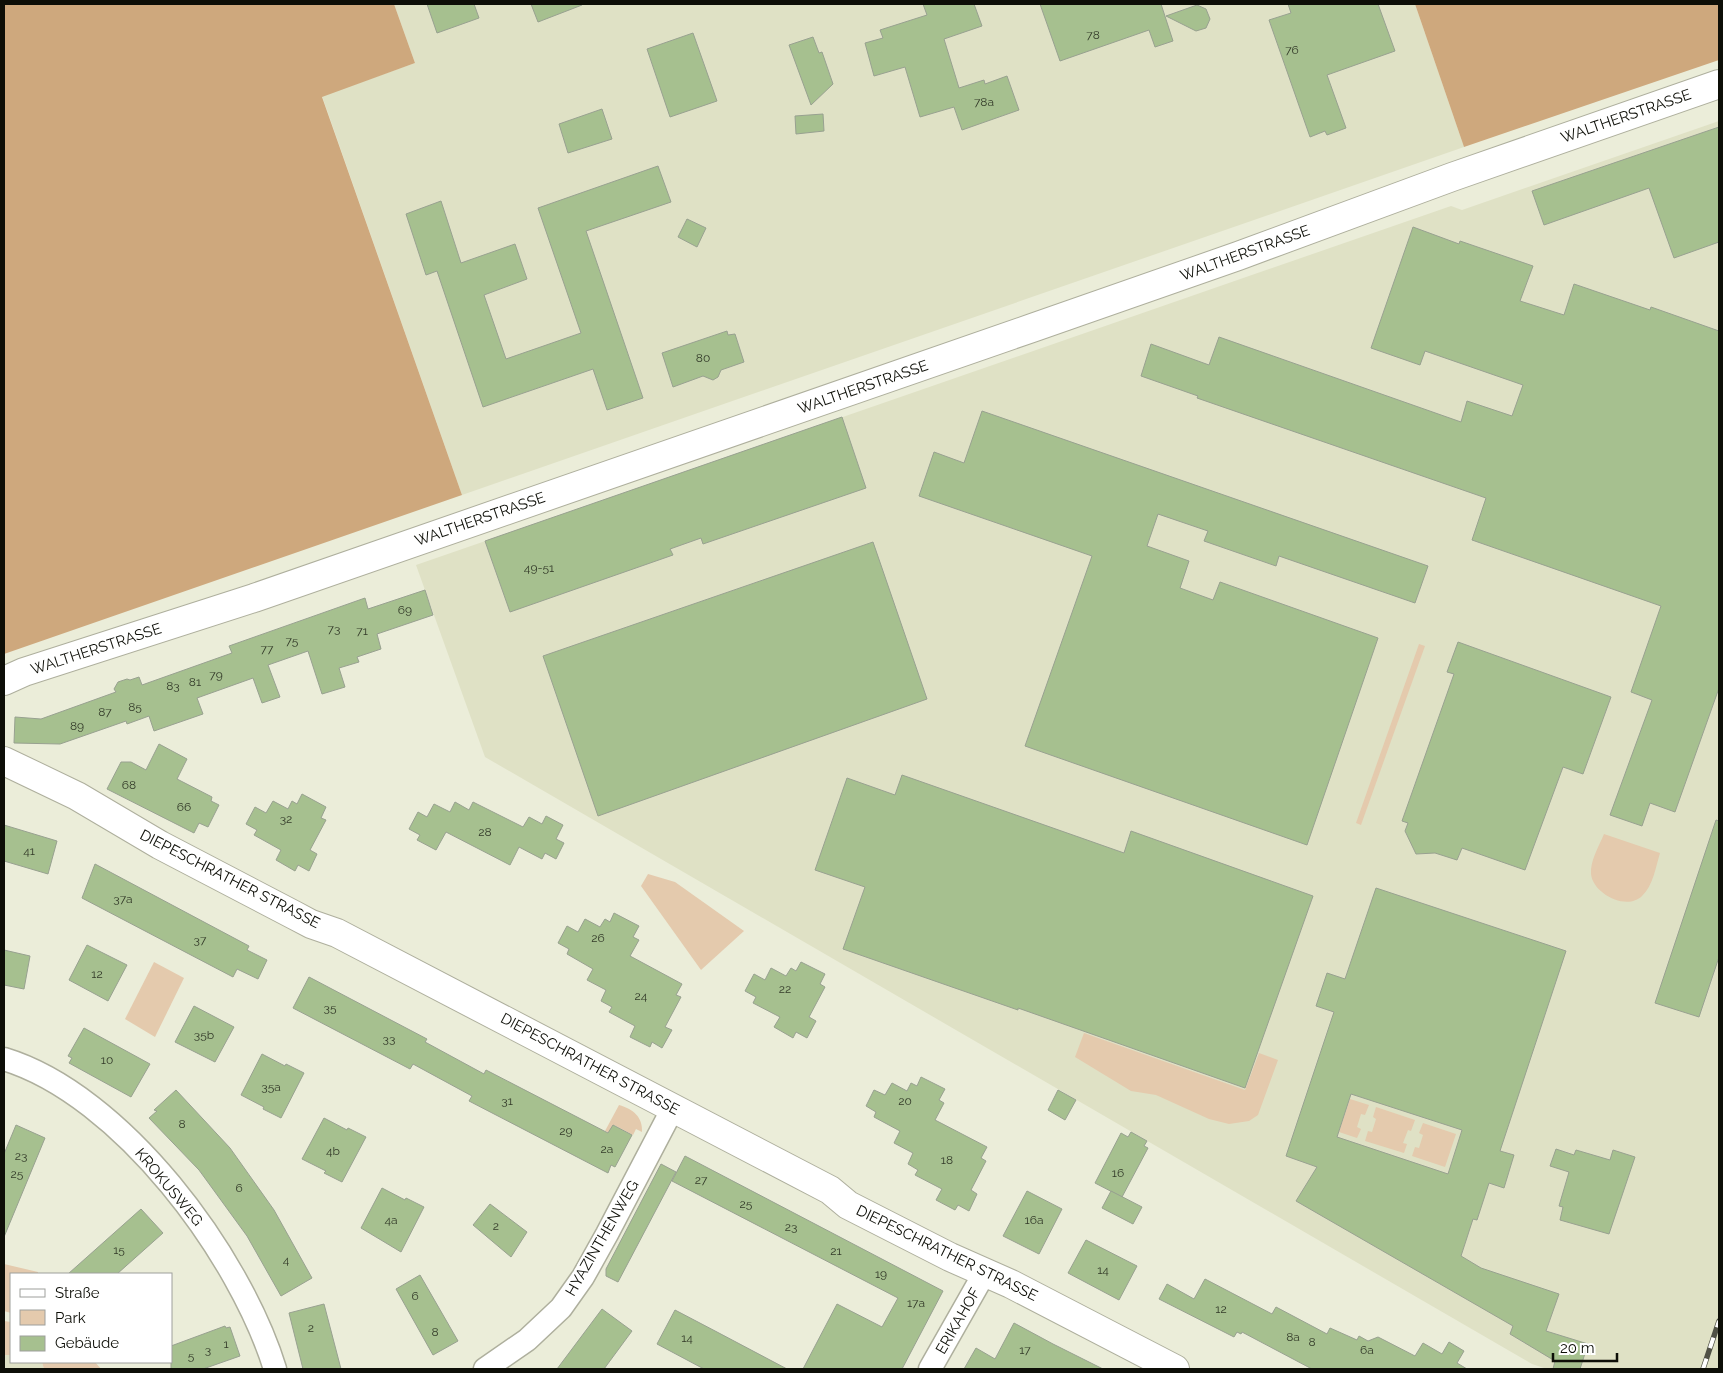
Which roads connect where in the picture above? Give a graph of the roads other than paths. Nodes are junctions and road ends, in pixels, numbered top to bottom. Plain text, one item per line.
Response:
1 (1719, 84) edge
2 (4, 681) edge
3 (4, 761) edge
4 (4, 1059) edge
5 (674, 1108) junction
6 (985, 1272) junction
7 (275, 1369) edge
8 (485, 1369) edge
9 (930, 1369) edge
10 (1175, 1369) edge

1 - 2 street, WALTHERSTRASSE
3 - 5 street, DIEPESCHRATHER STRASSE
4 - 7 street, KROKUSWEG
5 - 6 street, DIEPESCHRATHER STRASSE
5 - 8 street, HYAZINTHENWEG
6 - 9 street, ERIKAHOF
6 - 10 street, DIEPESCHRATHER STRASSE

